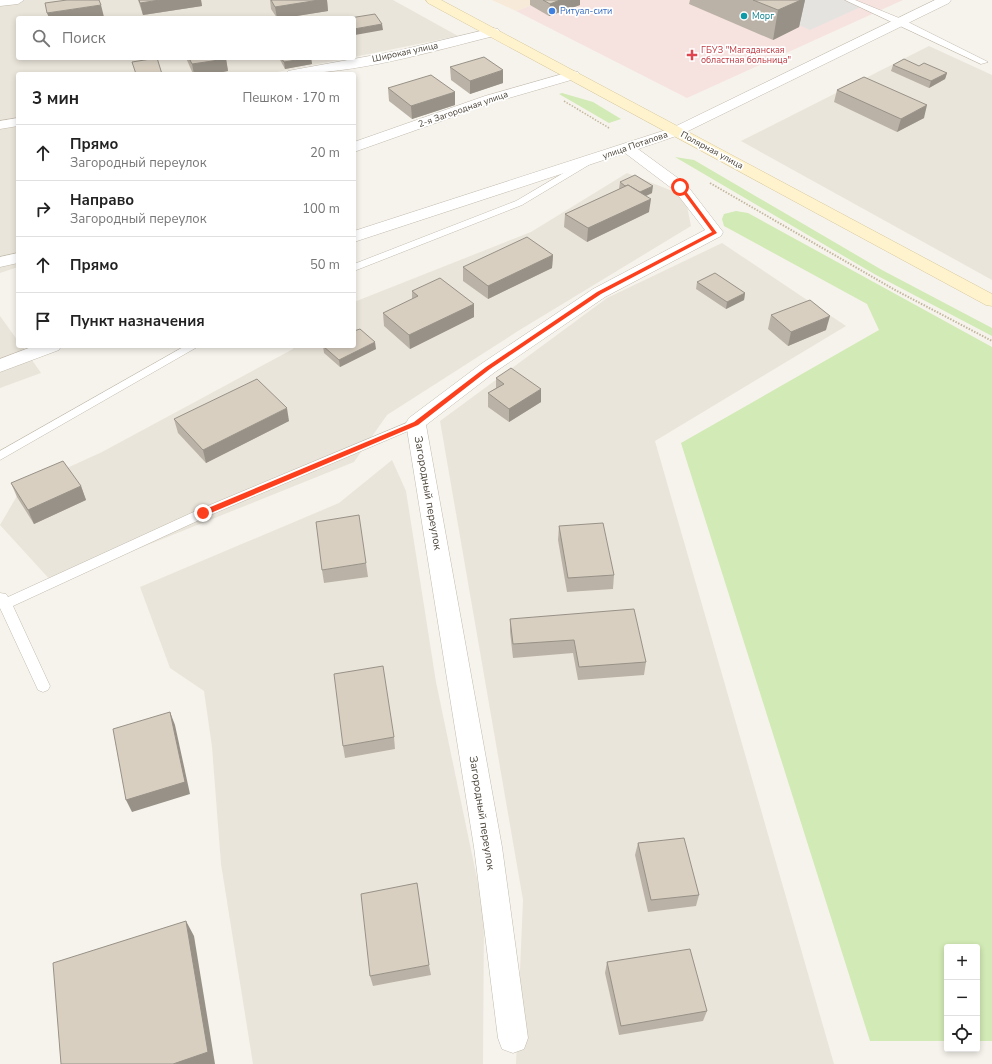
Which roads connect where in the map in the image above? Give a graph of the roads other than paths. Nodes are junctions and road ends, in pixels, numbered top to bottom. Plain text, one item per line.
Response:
1 (18, 0) edge
2 (432, 0) edge
3 (849, 0) edge
4 (945, 0) edge
5 (0, 2) edge
6 (901, 22) junction
7 (493, 32) junction
8 (984, 62) dead end
9 (304, 72) edge
10 (573, 75) junction
11 (16, 122) edge
12 (0, 125) edge
13 (677, 131) junction
14 (633, 145) junction
15 (356, 146) edge
16 (589, 161) junction
17 (356, 236) edge
18 (16, 258) edge
19 (0, 262) edge
20 (356, 267) edge
21 (992, 301) edge
22 (47, 348) edge
23 (189, 348) edge
24 (0, 366) edge
25 (416, 423) junction
26 (0, 456) edge
27 (3, 600) edge
28 (43, 686) dead end
29 (513, 1038) dead end

1 - 5 street
2 - 7 main road, Полярная улица
3 - 6 lane
4 - 6 street, улица Потапова
6 - 8 lane
6 - 13 street, улица Потапова
7 - 9 street, Широкая улица
7 - 10 main road, Полярная улица
10 - 13 main road, Полярная улица
10 - 15 street, 2-я Загородная улица
11 - 12 street
13 - 14 street, улица Потапова
13 - 21 main road, Полярная улица
14 - 16 street, улица Потапова
14 - 25 street, Загородный переулок
16 - 17 street, улица Потапова
16 - 20 lane
18 - 19 street
22 - 24 street
23 - 26 lane
25 - 27 lane
25 - 29 street, Загородный переулок
27 - 28 lane

